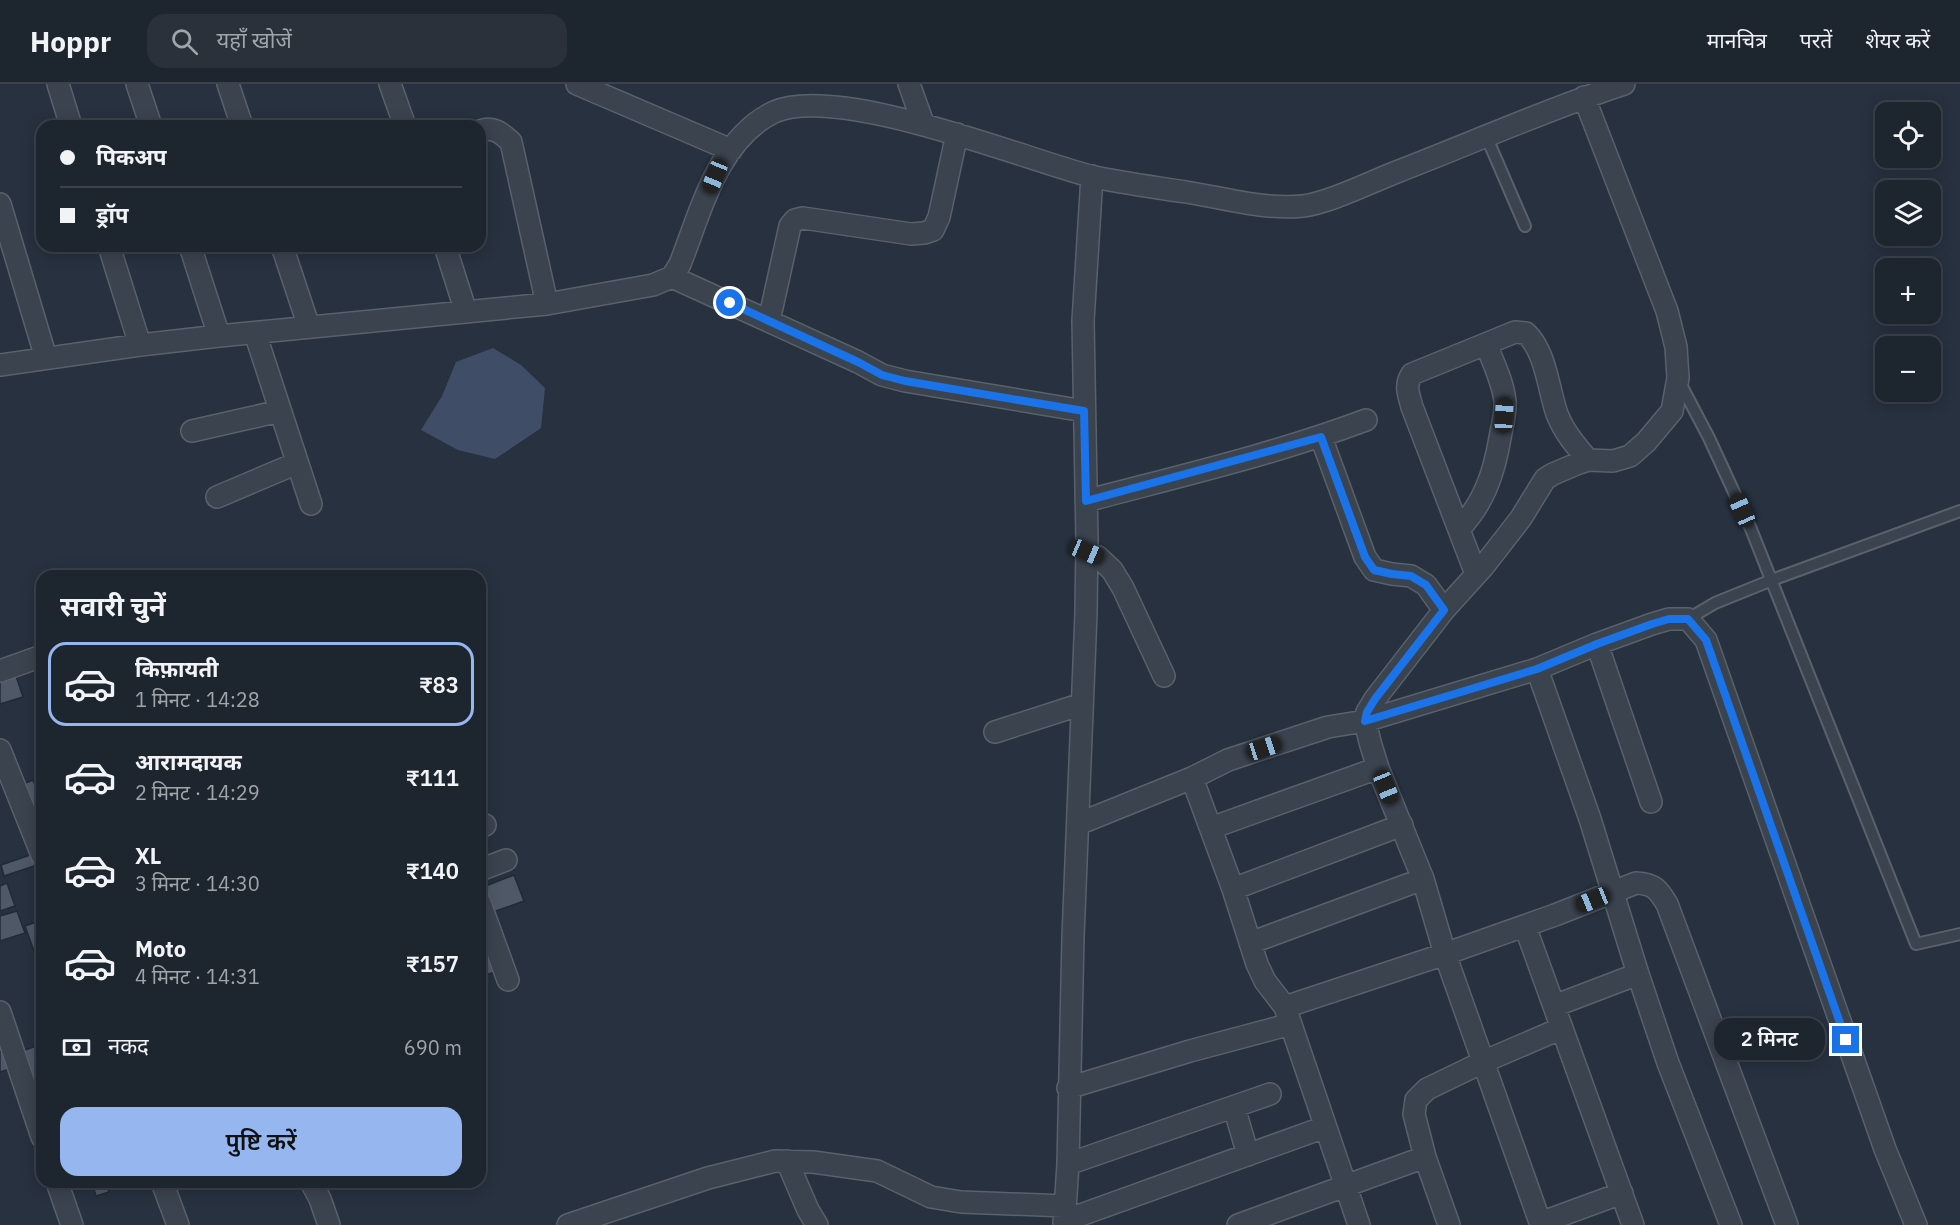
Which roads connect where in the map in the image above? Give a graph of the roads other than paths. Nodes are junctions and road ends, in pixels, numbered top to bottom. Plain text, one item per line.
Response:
1 (58, 84) edge
2 (137, 84) edge
3 (228, 84) edge
4 (390, 84) edge
5 (577, 84) edge
6 (909, 84) edge
7 (1624, 84) edge
8 (1584, 97) junction
9 (69, 120) edge
10 (149, 120) edge
11 (240, 120) edge
12 (403, 120) edge
13 (923, 123) junction
14 (486, 129) edge
15 (957, 134) junction
16 (1487, 138) junction
17 (731, 150) junction
18 (1092, 176) junction
19 (0, 204) edge
20 (1525, 226) dead end
21 (111, 252) edge
22 (192, 252) edge
23 (284, 252) edge
24 (447, 252) edge
25 (672, 277) junction
26 (547, 304) junction
27 (466, 312) junction
28 (770, 321) junction
29 (309, 327) junction
30 (255, 333) junction
31 (219, 336) junction
32 (1486, 344) junction
33 (140, 345) junction
34 (46, 358) junction
35 (0, 365) edge
36 (1678, 378) junction
37 (280, 411) junction
38 (1084, 411) junction
39 (1366, 420) dead end
40 (192, 431) dead end
41 (1321, 437) junction
42 (1588, 460) junction
43 (297, 463) junction
44 (217, 497) dead end
45 (1086, 501) junction
46 (311, 504) dead end
47 (1960, 511) edge
48 (1459, 529) junction
49 (1087, 552) junction
50 (1476, 574) junction
51 (1772, 580) junction
52 (1444, 610) junction
53 (1688, 619) junction
54 (1597, 644) junction
55 (36, 658) edge
56 (1537, 669) junction
57 (0, 671) edge
58 (1164, 676) dead end
59 (1082, 704) junction
60 (1365, 721) junction
61 (995, 732) dead end
62 (0, 750) edge
63 (1378, 768) junction
64 (1192, 778) junction
65 (1651, 802) dead end
66 (1078, 824) junction
67 (1402, 825) junction
68 (1211, 828) junction
69 (36, 840) edge
70 (506, 860) dead end
71 (486, 868) edge
72 (1423, 879) junction
73 (1233, 889) junction
74 (1612, 892) junction
75 (486, 920) edge
76 (1525, 926) junction
77 (1960, 934) edge
78 (1250, 943) junction
79 (1445, 954) junction
80 (1638, 974) junction
81 (508, 980) dead end
82 (1554, 1006) junction
83 (0, 1012) edge
84 (1288, 1015) junction
85 (1562, 1028) junction
86 (1483, 1062) junction
87 (1068, 1088) junction
88 (1270, 1094) dead end
89 (1234, 1107) junction
90 (36, 1119) edge
91 (1325, 1127) junction
92 (1248, 1155) junction
93 (1425, 1157) junction
94 (787, 1161) junction
95 (1068, 1164) junction
96 (1346, 1187) junction
97 (59, 1188) edge
98 (164, 1188) edge
99 (314, 1188) edge
100 (1622, 1193) junction
101 (1064, 1217) edge
102 (598, 1220) edge
103 (1541, 1224) edge
104 (72, 1225) edge
105 (178, 1225) edge
106 (329, 1225) edge
107 (568, 1225) edge
108 (817, 1225) edge
109 (1239, 1225) edge
110 (1359, 1225) edge
111 (1448, 1225) edge
112 (1633, 1225) edge
113 (1731, 1225) edge
114 (1787, 1225) edge
115 (1916, 1225) edge

1 - 9 street
2 - 10 street
3 - 11 street
4 - 12 street
5 - 17 street
6 - 13 street
7 - 8 street
8 - 16 street
8 - 36 street
13 - 15 street
13 - 17 street
14 - 26 street
15 - 18 street
15 - 28 street
16 - 18 street
16 - 20 lane
17 - 25 street
18 - 38 street
19 - 34 street
21 - 33 street
22 - 31 street
23 - 29 street
24 - 27 street
25 - 26 street
25 - 28 street
26 - 27 street
27 - 29 street
28 - 38 street
29 - 30 street
30 - 31 street
30 - 37 street
31 - 33 street
32 - 42 street
32 - 48 street
32 - 48 street
33 - 34 street
34 - 35 street
36 - 42 street
36 - 51 lane
37 - 40 street
37 - 43 street
38 - 45 street
39 - 41 street
41 - 45 street
41 - 52 street
42 - 50 street
43 - 44 street
43 - 46 street
45 - 49 street
47 - 51 lane
48 - 50 street
49 - 58 street
49 - 59 street
50 - 52 street
51 - 53 lane
51 - 77 lane
52 - 60 street
53 - 54 street
53 - 115 street
54 - 56 street
54 - 65 street
55 - 57 street
56 - 60 street
56 - 74 street
59 - 61 street
59 - 66 street
60 - 63 street
60 - 64 street
62 - 69 street
63 - 67 street
63 - 68 street
64 - 66 street
64 - 68 street
66 - 87 street
67 - 72 street
67 - 73 street
68 - 73 street
70 - 71 street
72 - 78 street
72 - 79 street
73 - 78 street
74 - 76 street
74 - 80 street
74 - 114 street
75 - 81 street
76 - 79 street
76 - 82 street
78 - 84 street
79 - 84 street
79 - 86 street
80 - 82 street
80 - 113 street
82 - 85 street
83 - 90 street
84 - 87 street
84 - 91 street
85 - 86 street
85 - 100 street
86 - 93 street
86 - 103 street
87 - 95 street
88 - 89 street
89 - 92 street
89 - 95 street
91 - 92 street
91 - 96 street
92 - 101 street
93 - 96 street
93 - 111 street
94 - 101 street
94 - 102 street
94 - 108 street
95 - 101 street
96 - 109 street
96 - 110 street
97 - 104 street
98 - 105 street
99 - 106 street
100 - 103 street
100 - 112 street
102 - 107 street

